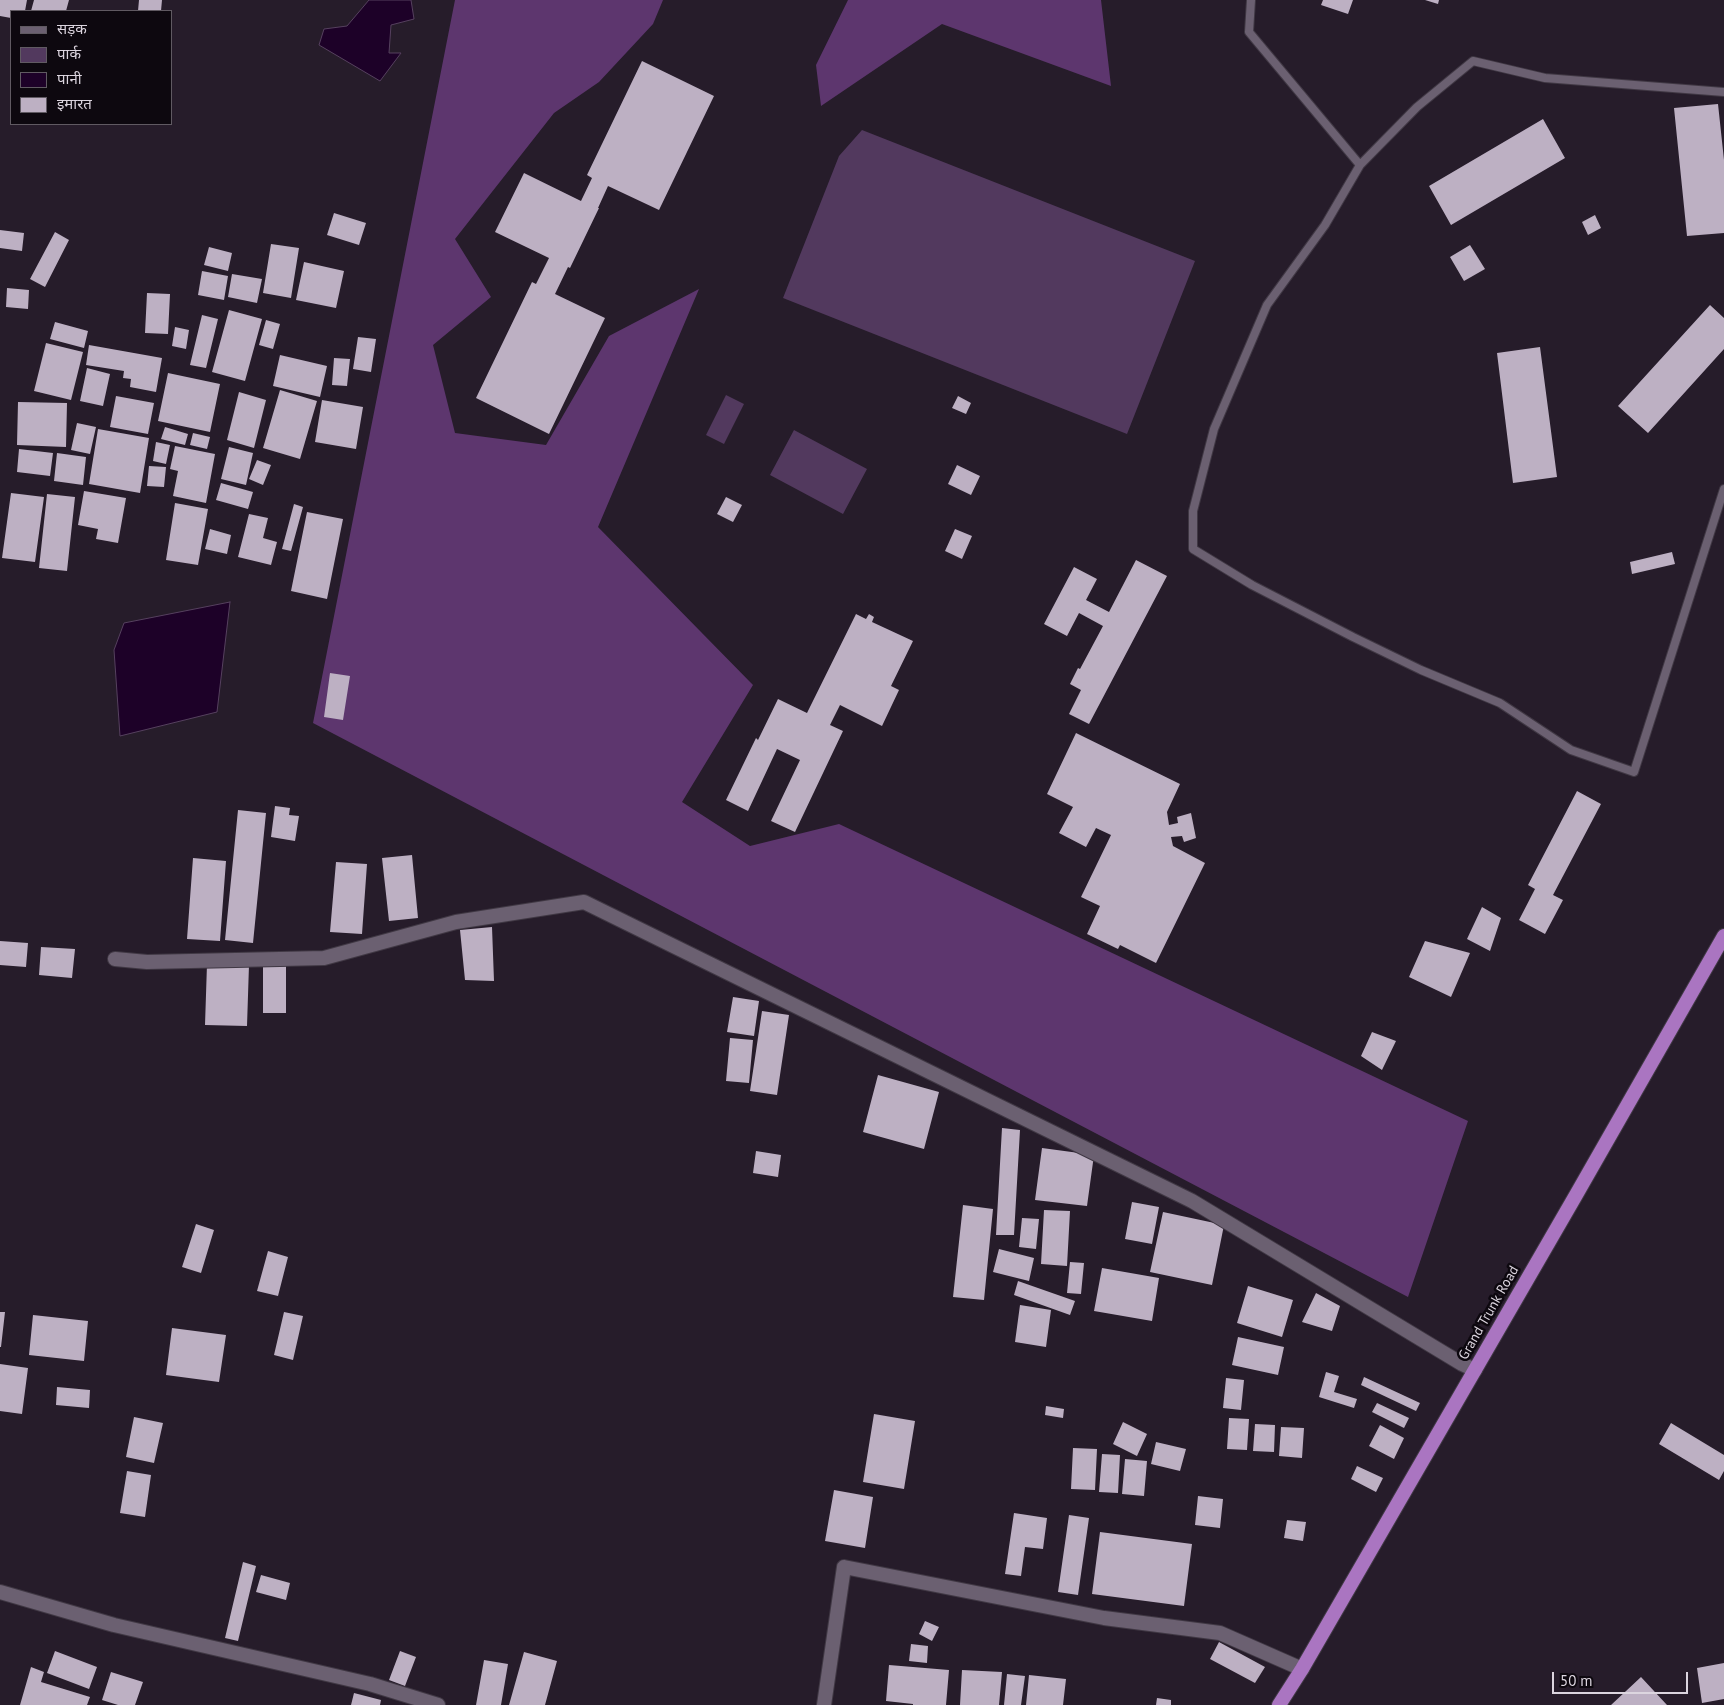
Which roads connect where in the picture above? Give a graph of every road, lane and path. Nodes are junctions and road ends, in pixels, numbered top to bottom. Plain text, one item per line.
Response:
1 (1251, 0) edge
2 (1724, 92) edge
3 (1360, 165) junction
4 (1724, 489) edge
5 (1724, 936) edge
6 (115, 959) dead end
7 (1475, 1370) junction
8 (0, 1592) edge
9 (1302, 1668) junction
10 (438, 1705) edge
11 (824, 1705) edge
12 (1279, 1705) edge

1 - 3 lane
2 - 3 lane
3 - 4 lane
5 - 7 highway, Grand Trunk Road
6 - 7 street
7 - 9 highway, Grand Trunk Road
8 - 10 street
9 - 11 street
9 - 12 highway, Grand Trunk Road

